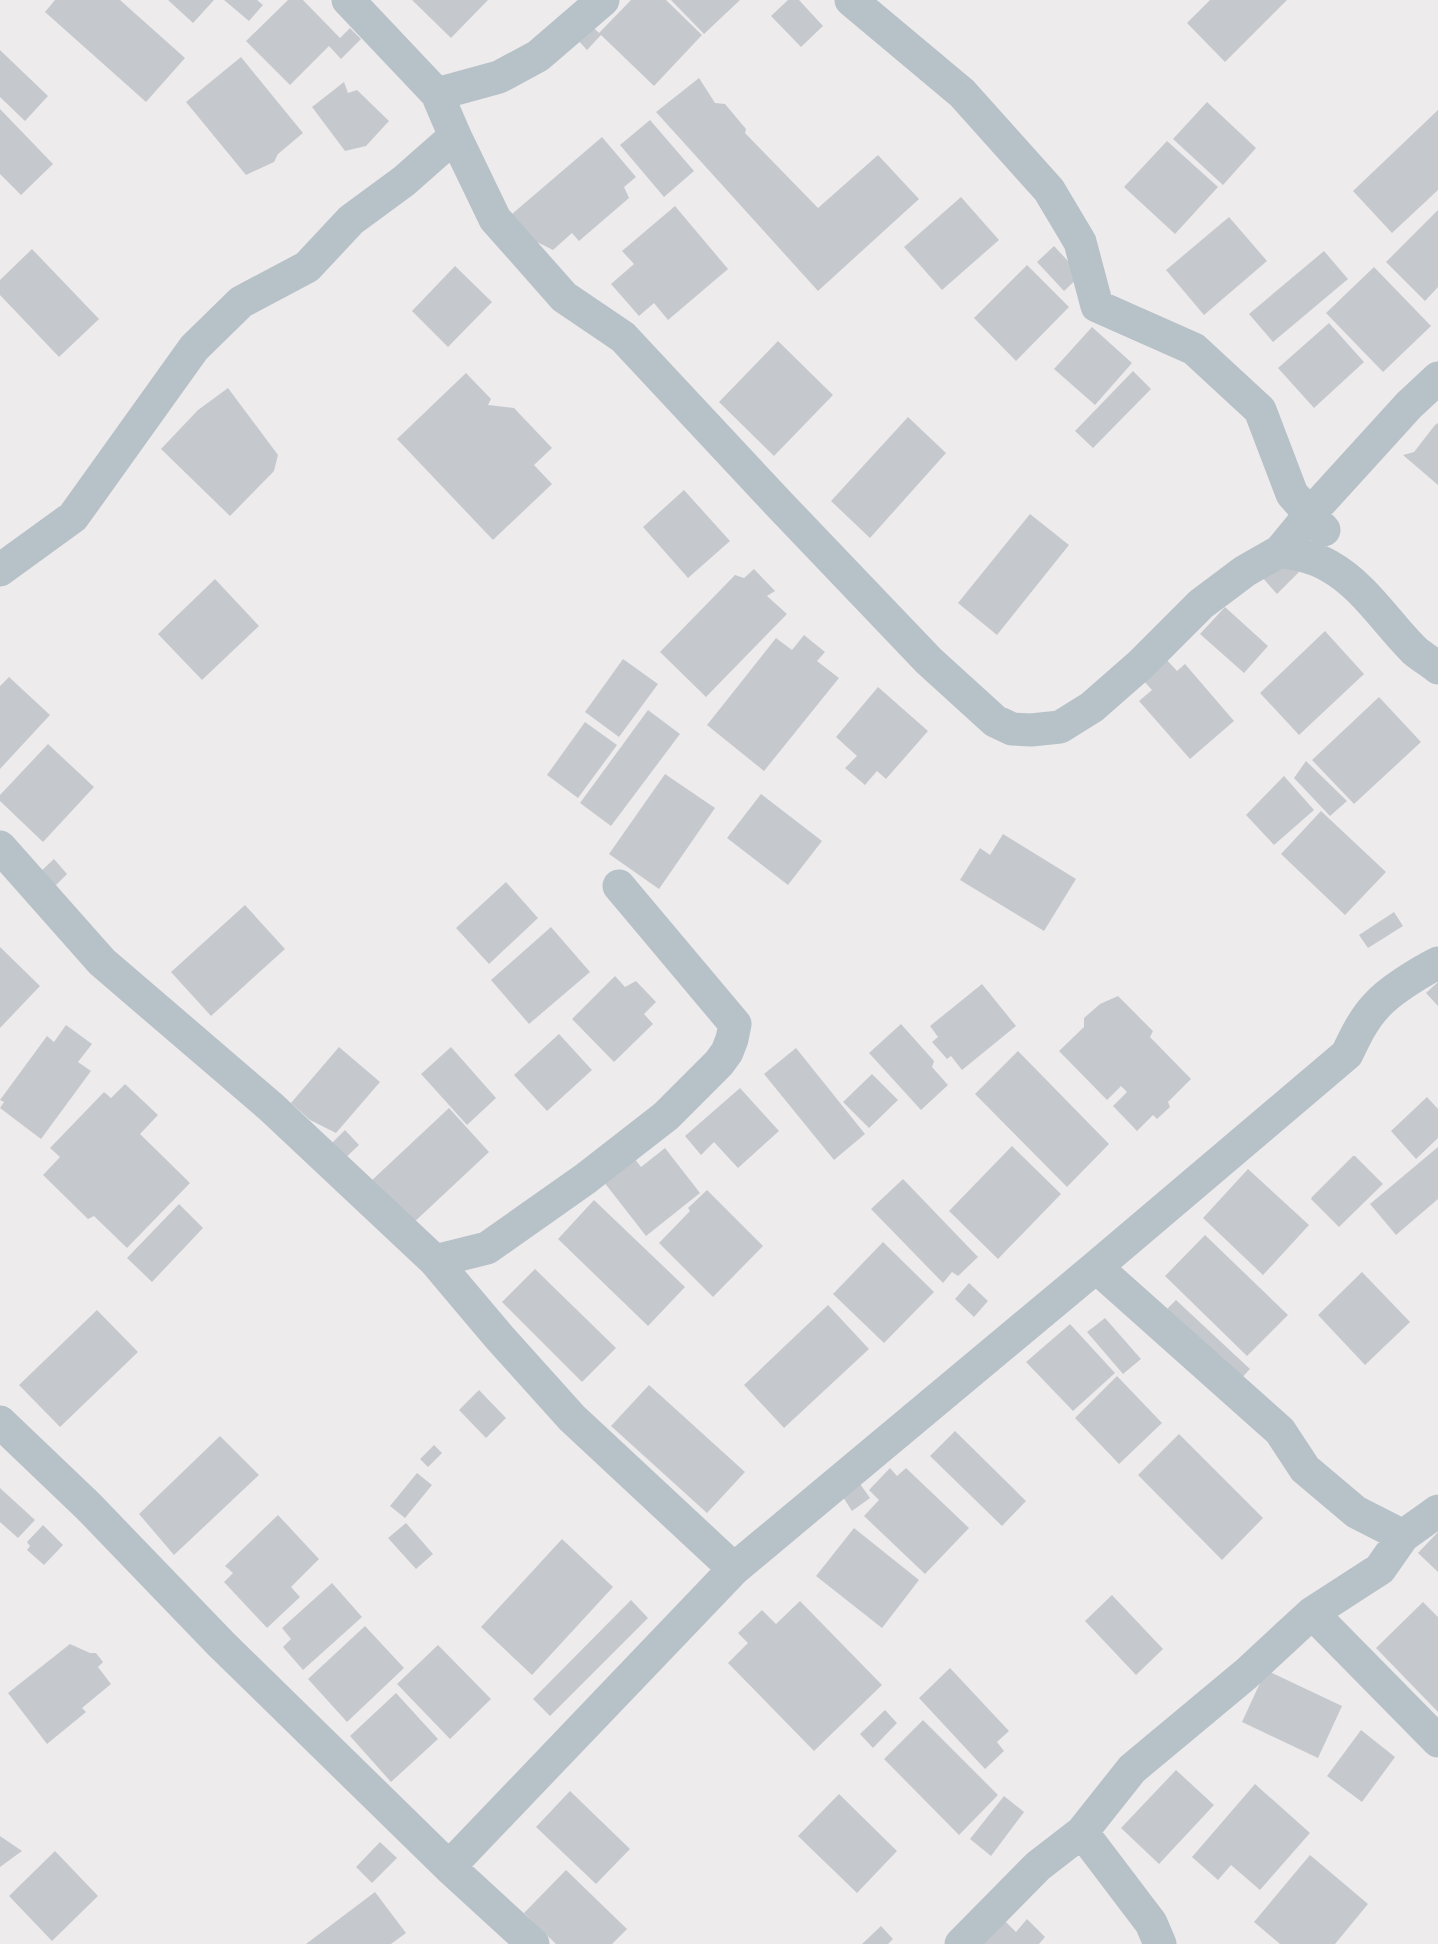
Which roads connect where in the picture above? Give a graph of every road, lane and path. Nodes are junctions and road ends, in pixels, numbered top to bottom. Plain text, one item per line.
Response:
1 (348, 0) edge
2 (603, 0) edge
3 (851, 0) edge
4 (437, 94) junction
5 (455, 136) junction
6 (1438, 378) edge
7 (1325, 530) dead end
8 (1280, 551) junction
9 (0, 570) edge
10 (1438, 668) edge
11 (0, 847) edge
12 (619, 886) dead end
13 (1438, 963) edge
14 (435, 1261) junction
15 (1096, 1267) junction
16 (0, 1422) edge
17 (1438, 1511) edge
18 (1403, 1536) junction
19 (734, 1569) junction
20 (1312, 1613) junction
21 (1438, 1741) edge
22 (1082, 1832) junction
23 (449, 1867) junction
24 (533, 1944) edge
25 (961, 1944) edge
26 (1160, 1944) edge

1 - 4 street
2 - 4 street
3 - 7 street
4 - 5 street
5 - 8 street
5 - 9 street
6 - 8 street
8 - 10 street
11 - 14 street
12 - 14 street
13 - 15 street
14 - 19 street
15 - 18 street
15 - 19 street
16 - 23 street
17 - 18 street
18 - 20 street
19 - 23 street
20 - 21 street
20 - 22 street
22 - 25 street
22 - 26 street
23 - 24 street

